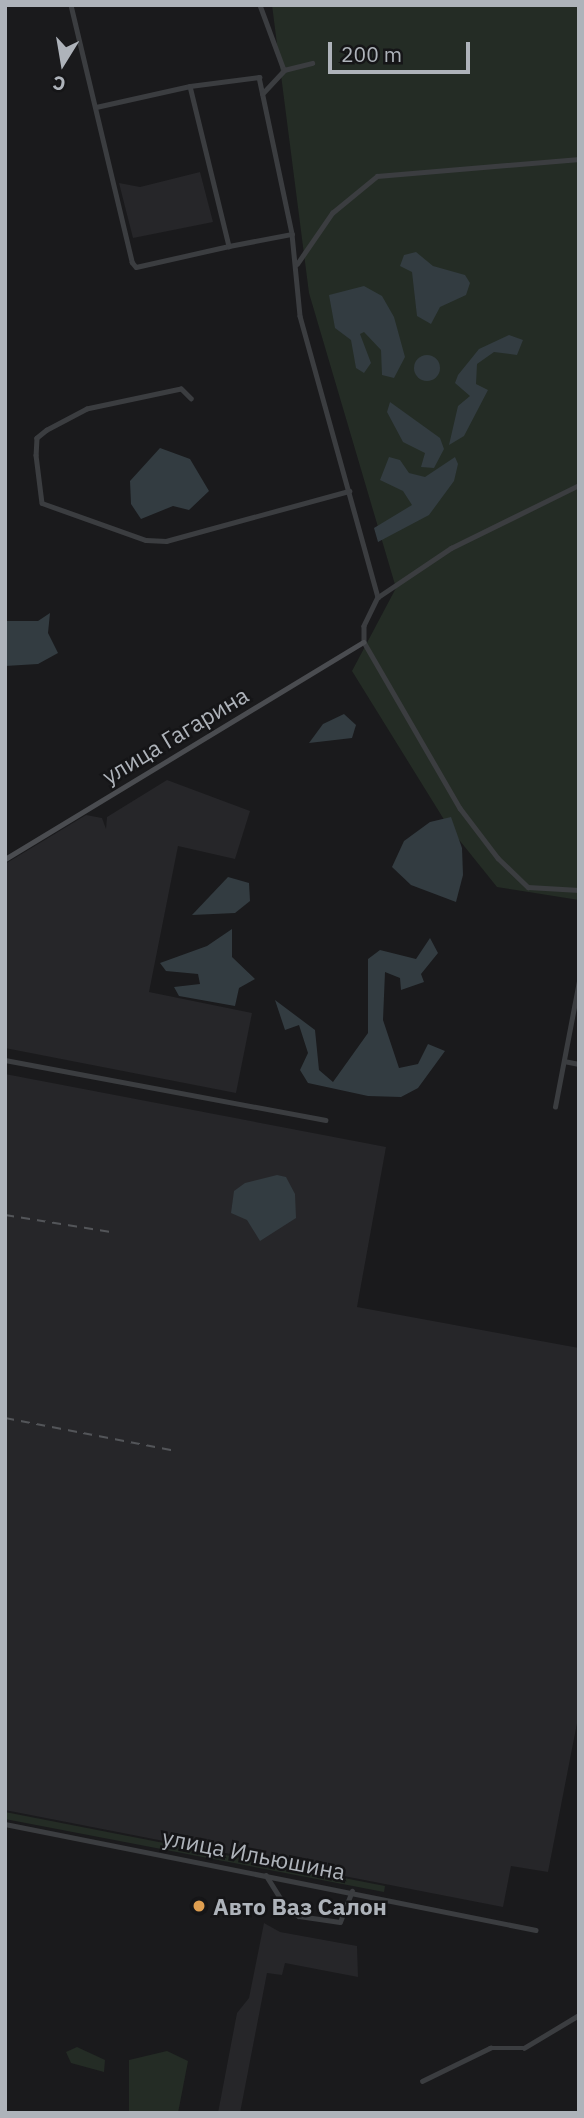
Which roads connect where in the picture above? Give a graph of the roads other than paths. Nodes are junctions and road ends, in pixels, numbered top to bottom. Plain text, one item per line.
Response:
1 (71, 5) edge
2 (260, 5) edge
3 (312, 63) dead end
4 (284, 70) junction
5 (190, 86) junction
6 (262, 94) junction
7 (96, 107) junction
8 (579, 159) edge
9 (292, 234) junction
10 (229, 246) junction
11 (296, 265) junction
12 (191, 399) dead end
13 (579, 485) edge
14 (349, 491) junction
15 (378, 597) junction
16 (364, 642) junction
17 (5, 859) edge
18 (579, 890) edge
19 (579, 981) edge
20 (572, 1016) junction
21 (579, 1017) edge
22 (5, 1059) edge
23 (564, 1061) junction
24 (579, 1064) edge
25 (555, 1107) dead end
26 (325, 1121) dead end
27 (5, 1824) edge
28 (266, 1875) junction
29 (352, 1891) junction
30 (536, 1930) dead end
31 (579, 2015) edge
32 (422, 2081) dead end

1 - 7 street
2 - 4 street
3 - 4 street
4 - 6 street
5 - 6 street
5 - 7 street
5 - 10 street
6 - 9 street
7 - 10 street
8 - 11 street
9 - 10 street
9 - 11 street
11 - 14 street
12 - 14 street
13 - 15 street
14 - 15 street
15 - 16 street
16 - 17 street, улица Гагарина
16 - 18 street
19 - 20 street
20 - 21 street
20 - 23 street
22 - 26 street
23 - 24 street
23 - 25 street
27 - 28 street, улица Ильюшина
28 - 29 street, улица Ильюшина
28 - 29 street
29 - 30 street, улица Ильюшина
31 - 32 street

